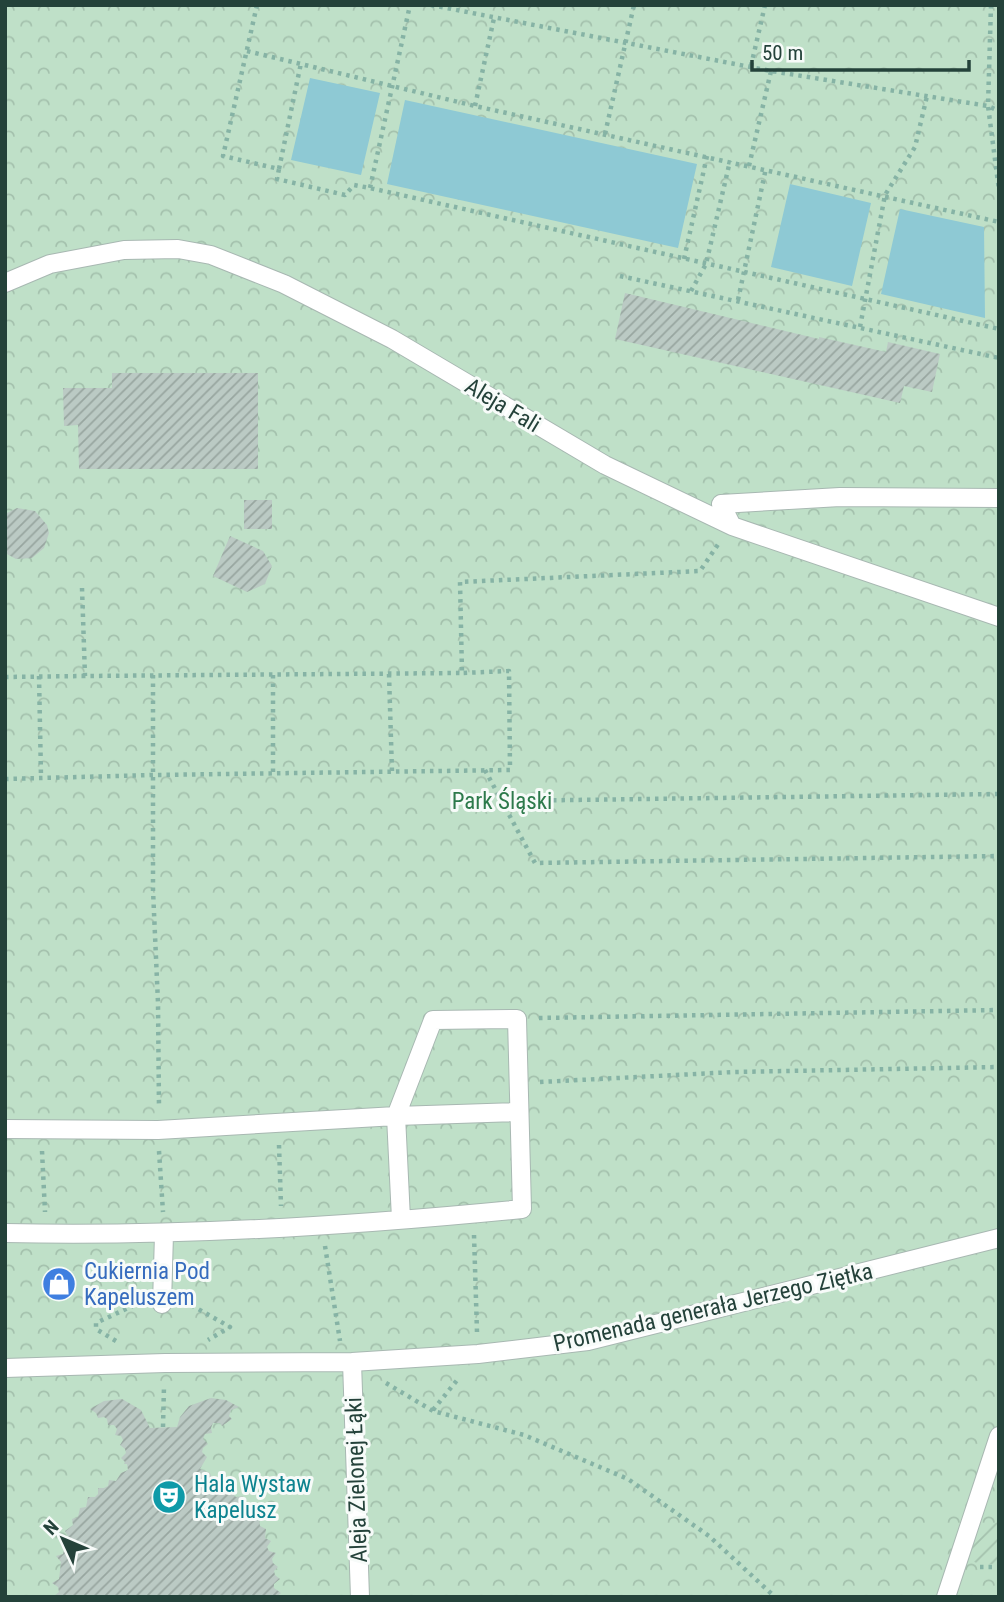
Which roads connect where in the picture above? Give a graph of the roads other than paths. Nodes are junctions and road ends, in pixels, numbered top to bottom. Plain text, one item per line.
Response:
1 (5, 283) edge
2 (999, 498) edge
3 (732, 526) junction
4 (999, 617) edge
5 (519, 1112) junction
6 (396, 1116) junction
7 (5, 1129) edge
8 (401, 1219) junction
9 (5, 1233) edge
10 (164, 1234) junction
11 (999, 1238) edge
12 (162, 1298) road end
13 (348, 1362) junction
14 (5, 1368) edge
15 (999, 1436) edge
16 (359, 1597) edge
17 (946, 1597) edge

1 - 3 street, Aleja Fali
2 - 3 street
3 - 4 street, Aleja Fali
5 - 6 street
5 - 6 street
5 - 8 street
6 - 7 street
6 - 8 street
8 - 10 street
9 - 10 street
10 - 12 street
11 - 13 street, Promenada generała Jerzego Ziętka
13 - 14 street, Promenada generała Jerzego Ziętka
13 - 16 street, Aleja Zielonej Łąki
15 - 17 street

